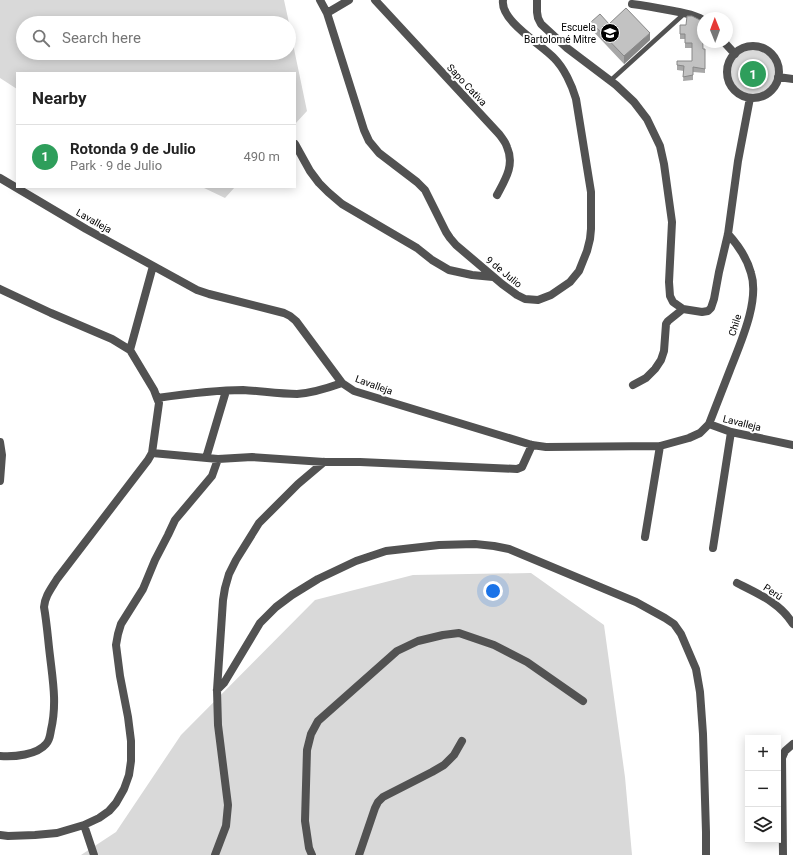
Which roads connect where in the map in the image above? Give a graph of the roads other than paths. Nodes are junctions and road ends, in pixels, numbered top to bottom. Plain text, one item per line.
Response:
1 (320, 0) edge
2 (349, 0) edge
3 (375, 0) edge
4 (503, 0) edge
5 (537, 0) edge
6 (632, 4) dead end
7 (327, 13) junction
8 (685, 13) junction
9 (697, 16) edge
10 (730, 48) edge
11 (735, 54) junction
12 (778, 77) junction
13 (793, 80) edge
14 (610, 82) junction
15 (750, 98) junction
16 (296, 146) edge
17 (0, 178) edge
18 (16, 187) edge
19 (17, 188) edge
20 (497, 195) dead end
21 (728, 234) junction
22 (153, 266) junction
23 (493, 277) junction
24 (0, 289) edge
25 (683, 309) junction
26 (130, 350) junction
27 (342, 383) junction
28 (633, 384) dead end
29 (226, 390) junction
30 (157, 398) junction
31 (709, 424) junction
32 (731, 432) junction
33 (0, 442) edge
34 (532, 445) junction
35 (793, 445) edge
36 (660, 446) junction
37 (152, 453) junction
38 (1, 455) edge
39 (206, 458) junction
40 (218, 459) junction
41 (324, 462) junction
42 (0, 481) edge
43 (645, 537) dead end
44 (713, 548) dead end
45 (737, 583) dead end
46 (793, 624) edge
47 (217, 690) junction
48 (583, 701) dead end
49 (462, 741) dead end
50 (793, 744) edge
51 (0, 756) edge
52 (84, 825) junction
53 (0, 835) edge
54 (94, 855) edge
55 (215, 855) edge
56 (312, 855) edge
57 (359, 855) edge
58 (706, 855) edge
59 (783, 855) edge

1 - 7 street, 9 de Julio
2 - 7 street
3 - 20 street, Sapo Cativa
4 - 23 street, 9 de Julio
5 - 14 street
6 - 8 street
7 - 23 street, 9 de Julio
8 - 9 street
8 - 14 lane
10 - 11 street
11 - 12 street
11 - 15 street
12 - 13 street
12 - 15 street
14 - 25 street
15 - 21 street
16 - 23 street
17 - 18 street, Lavalleja
19 - 22 street, Lavalleja
21 - 25 street
21 - 31 street, Chile
22 - 26 street
22 - 27 street, Lavalleja
24 - 26 street
25 - 28 street
26 - 30 street
27 - 29 street
27 - 34 street, Lavalleja
29 - 30 street
29 - 39 street
30 - 37 street
31 - 32 street, Lavalleja
31 - 36 street, Lavalleja
32 - 35 street, Lavalleja
32 - 44 street
33 - 38 street
34 - 36 street, Lavalleja
34 - 41 street
36 - 43 street
37 - 39 street
37 - 51 street
38 - 42 street
39 - 40 street
40 - 41 street
40 - 52 street
41 - 47 street
45 - 46 street, Perú
47 - 55 street
47 - 58 street
48 - 56 street
49 - 57 street
50 - 59 street
52 - 53 street
52 - 54 street

